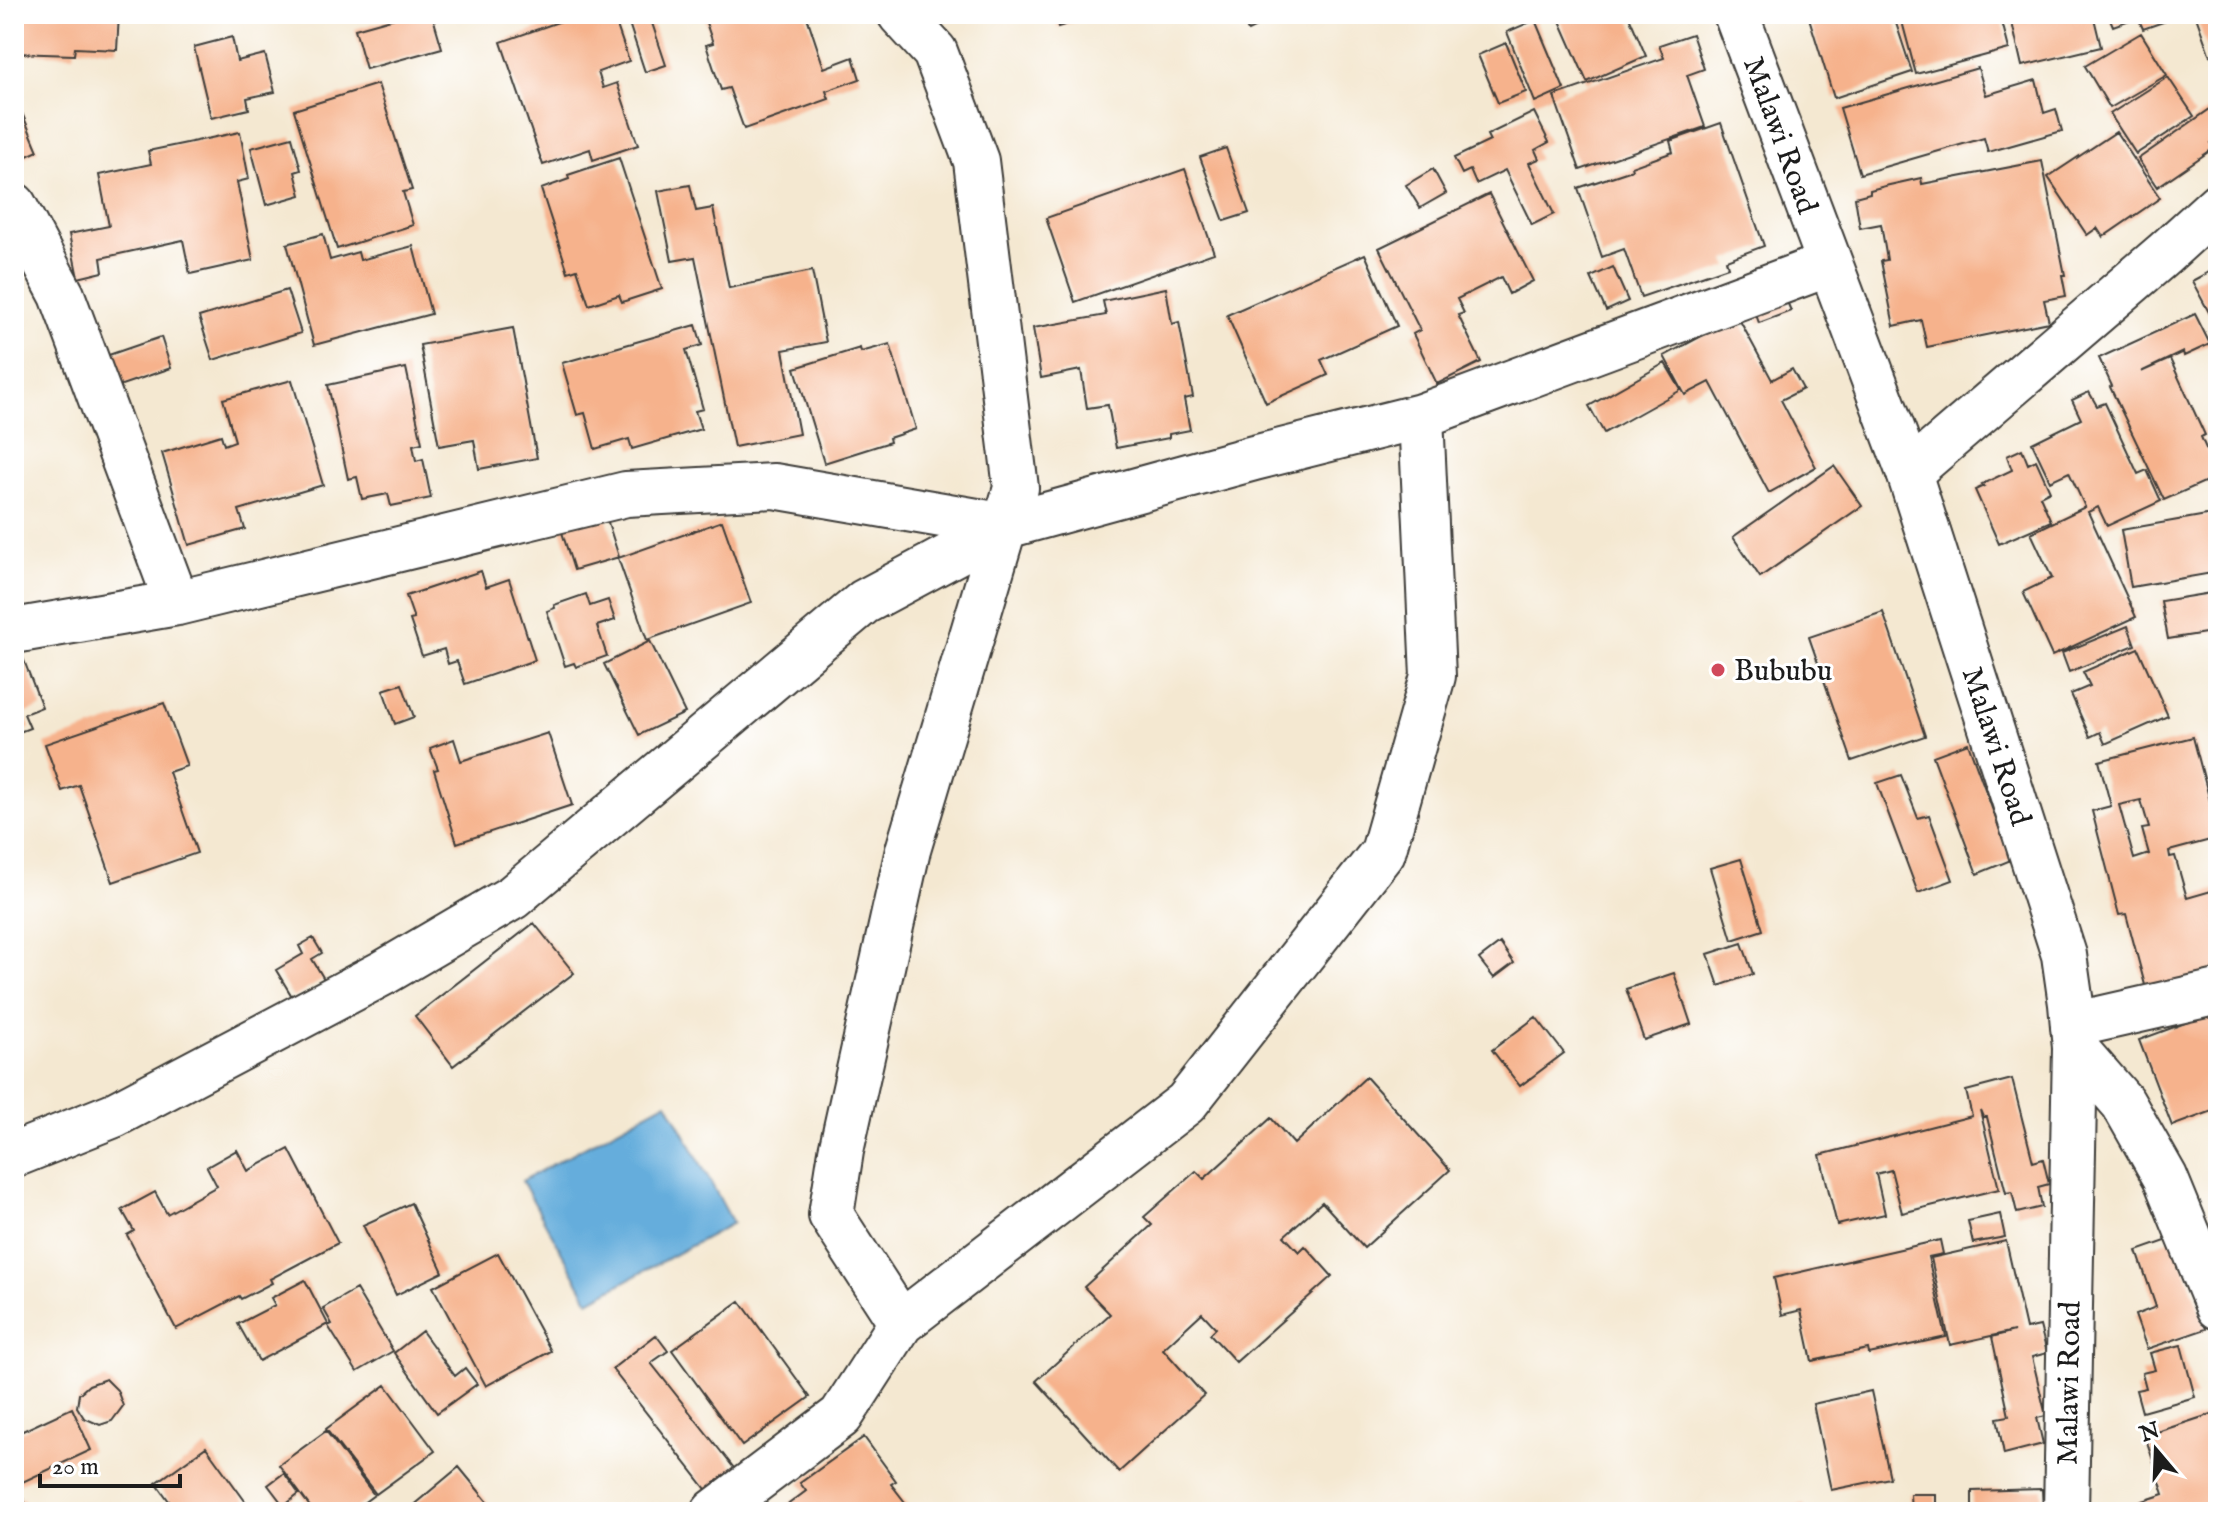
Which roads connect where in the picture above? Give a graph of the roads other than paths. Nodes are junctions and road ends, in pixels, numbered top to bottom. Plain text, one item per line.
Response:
1 (900, 14) edge
2 (1736, 14) edge
3 (14, 205) edge
4 (2218, 205) edge
5 (1829, 264) junction
6 (1421, 416) junction
7 (1909, 473) junction
8 (1006, 526) junction
9 (177, 603) junction
10 (14, 631) edge
11 (2218, 992) edge
12 (2074, 1037) junction
13 (14, 1155) edge
14 (2218, 1307) edge
15 (901, 1323) junction
16 (714, 1512) edge
17 (2066, 1512) edge

1 - 8 street
2 - 5 street, Malawi Road
3 - 9 street
4 - 7 street
5 - 6 street
5 - 7 street, Malawi Road
6 - 8 street
6 - 15 street
7 - 12 street, Malawi Road
8 - 9 street
8 - 13 street
8 - 15 street
9 - 10 street
11 - 12 street
12 - 14 street
12 - 17 street, Malawi Road
15 - 16 street

